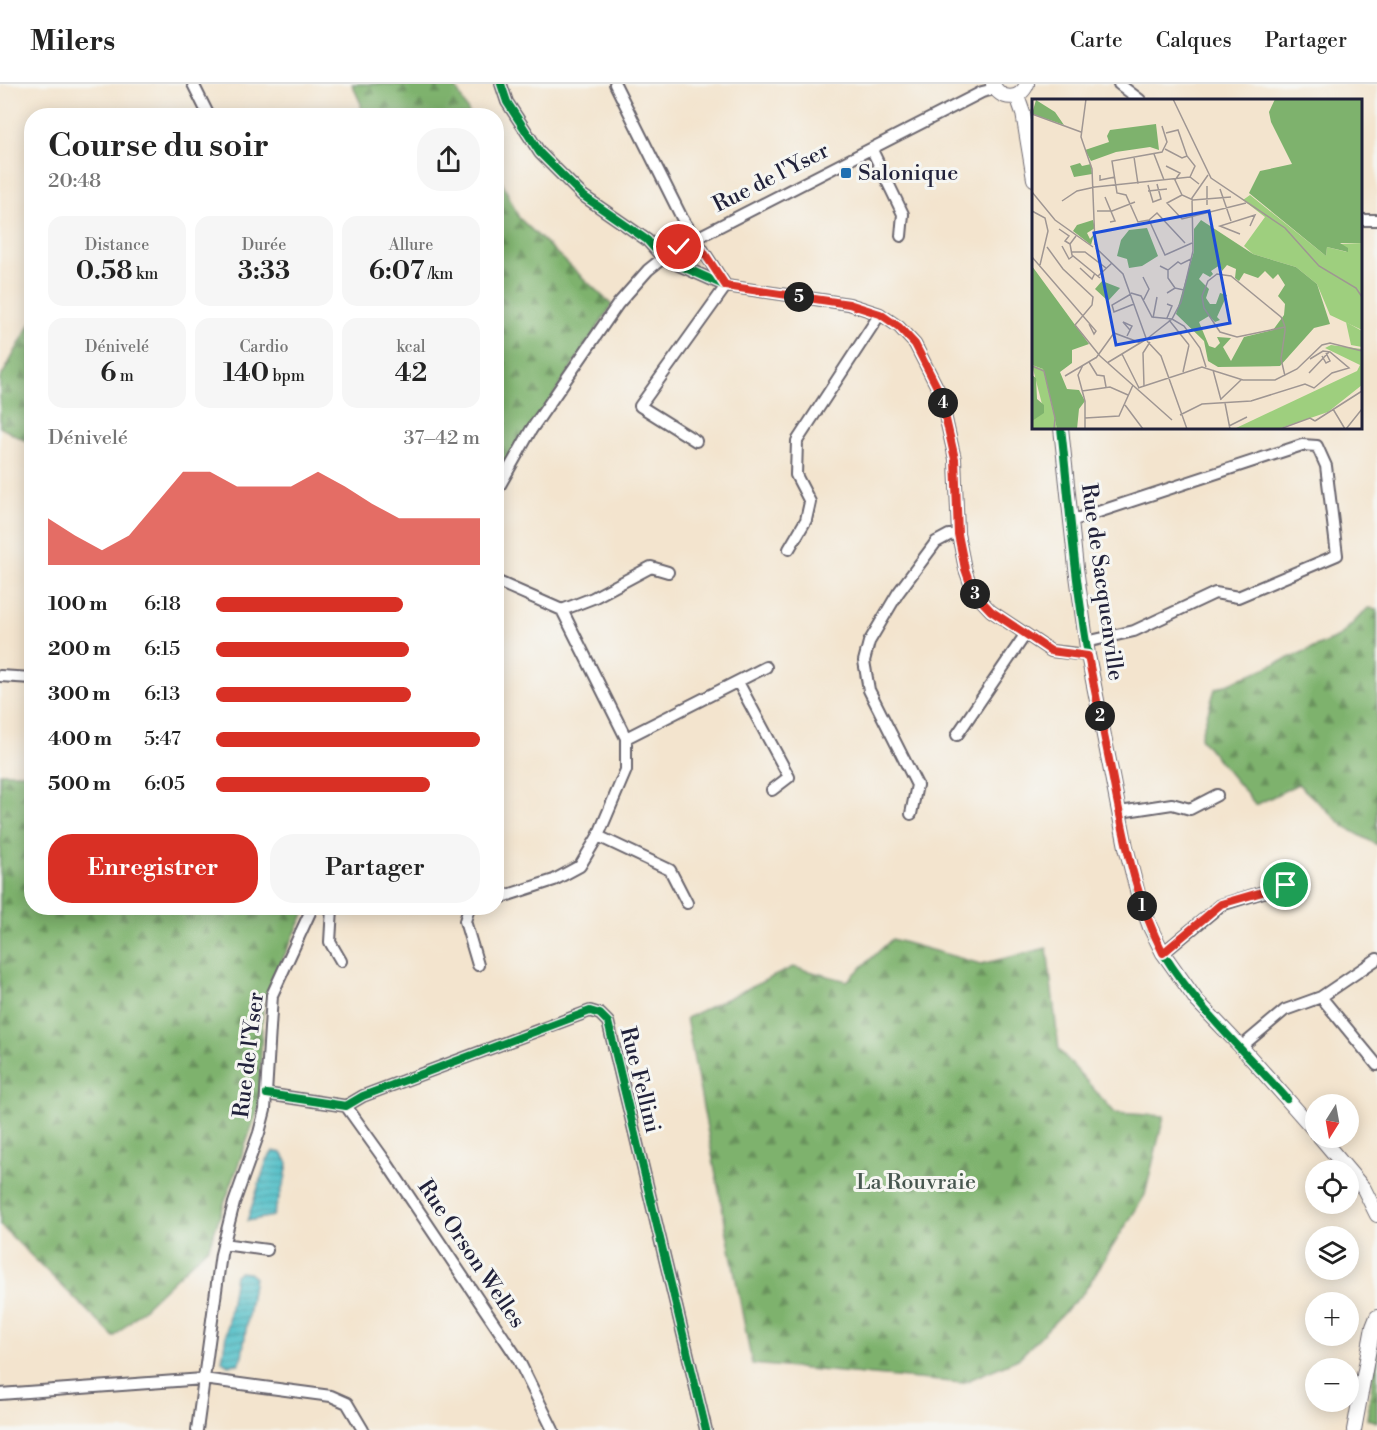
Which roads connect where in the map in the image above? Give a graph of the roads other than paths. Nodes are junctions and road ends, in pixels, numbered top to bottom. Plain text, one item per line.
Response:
1 (194, 84) edge
2 (501, 84) edge
3 (615, 84) edge
4 (1027, 84) edge
5 (1119, 84) edge
6 (994, 87) edge
7 (1017, 96) junction
8 (1139, 99) edge
9 (205, 108) edge
10 (872, 150) junction
11 (1032, 167) edge
12 (901, 236) dead end
13 (695, 239) junction
14 (663, 258) junction
15 (726, 286) junction
16 (880, 314) junction
17 (1061, 429) edge
18 (696, 441) dead end
19 (504, 478) edge
20 (1071, 521) junction
21 (958, 534) junction
22 (789, 549) dead end
23 (668, 572) dead end
24 (504, 585) edge
25 (562, 610) junction
26 (1025, 635) junction
27 (1087, 649) junction
28 (766, 667) dead end
29 (0, 676) edge
30 (24, 678) edge
31 (738, 682) junction
32 (957, 735) dead end
33 (626, 738) junction
34 (772, 790) dead end
35 (1216, 795) dead end
36 (1120, 812) junction
37 (911, 814) dead end
38 (598, 836) junction
39 (1286, 885) dead end
40 (504, 896) edge
41 (687, 903) dead end
42 (308, 915) edge
43 (332, 915) edge
44 (467, 915) edge
45 (1163, 953) junction
46 (1377, 960) edge
47 (340, 961) dead end
48 (478, 965) dead end
49 (1321, 997) junction
50 (1241, 1047) junction
51 (1377, 1065) edge
52 (267, 1094) junction
53 (346, 1106) junction
54 (1305, 1120) edge
55 (1329, 1148) edge
56 (1340, 1160) edge
57 (1359, 1183) edge
58 (1377, 1215) edge
59 (223, 1244) junction
60 (267, 1250) dead end
61 (1377, 1317) edge
62 (203, 1379) junction
63 (0, 1394) edge
64 (197, 1430) edge
65 (363, 1430) edge
66 (553, 1430) edge
67 (706, 1430) edge
68 (1354, 1430) edge

1 - 9 street
2 - 14 street
3 - 13 street
4 - 7 street
5 - 8 street
6 - 7 street
6 - 10 street, Rue de l'Yser
7 - 11 street
10 - 12 street
10 - 13 street, Rue de l'Yser
13 - 14 street, Rue de l'Yser
13 - 15 street
14 - 15 street
14 - 19 street, Rue de l'Yser
15 - 16 street
15 - 18 street
16 - 21 street
16 - 22 street
17 - 20 street, Rue de Sacquenville
20 - 27 street, Rue de Sacquenville
20 - 27 street
21 - 26 street
21 - 37 street
23 - 25 street
24 - 25 street
25 - 33 street
26 - 27 street
26 - 32 street
27 - 36 street, Rue de Sacquenville
28 - 31 street
29 - 30 street
31 - 33 street
31 - 34 street
33 - 38 street
35 - 36 street
36 - 45 street, Rue de Sacquenville
38 - 40 street
38 - 41 street
39 - 45 street
42 - 52 street, Rue de l'Yser
43 - 47 street
44 - 48 street
45 - 50 street, Rue de Sacquenville
46 - 49 street
49 - 50 street
49 - 51 street
50 - 54 street, Rue de Sacquenville
52 - 53 street
52 - 59 street, Rue de l'Yser
53 - 66 street, Rue Orson Welles
53 - 67 street, Rue Fellini
55 - 56 street
57 - 58 street
59 - 60 street
59 - 62 street, Rue de l'Yser
61 - 68 street
62 - 63 street
62 - 64 street, Rue de l'Yser
62 - 65 street

